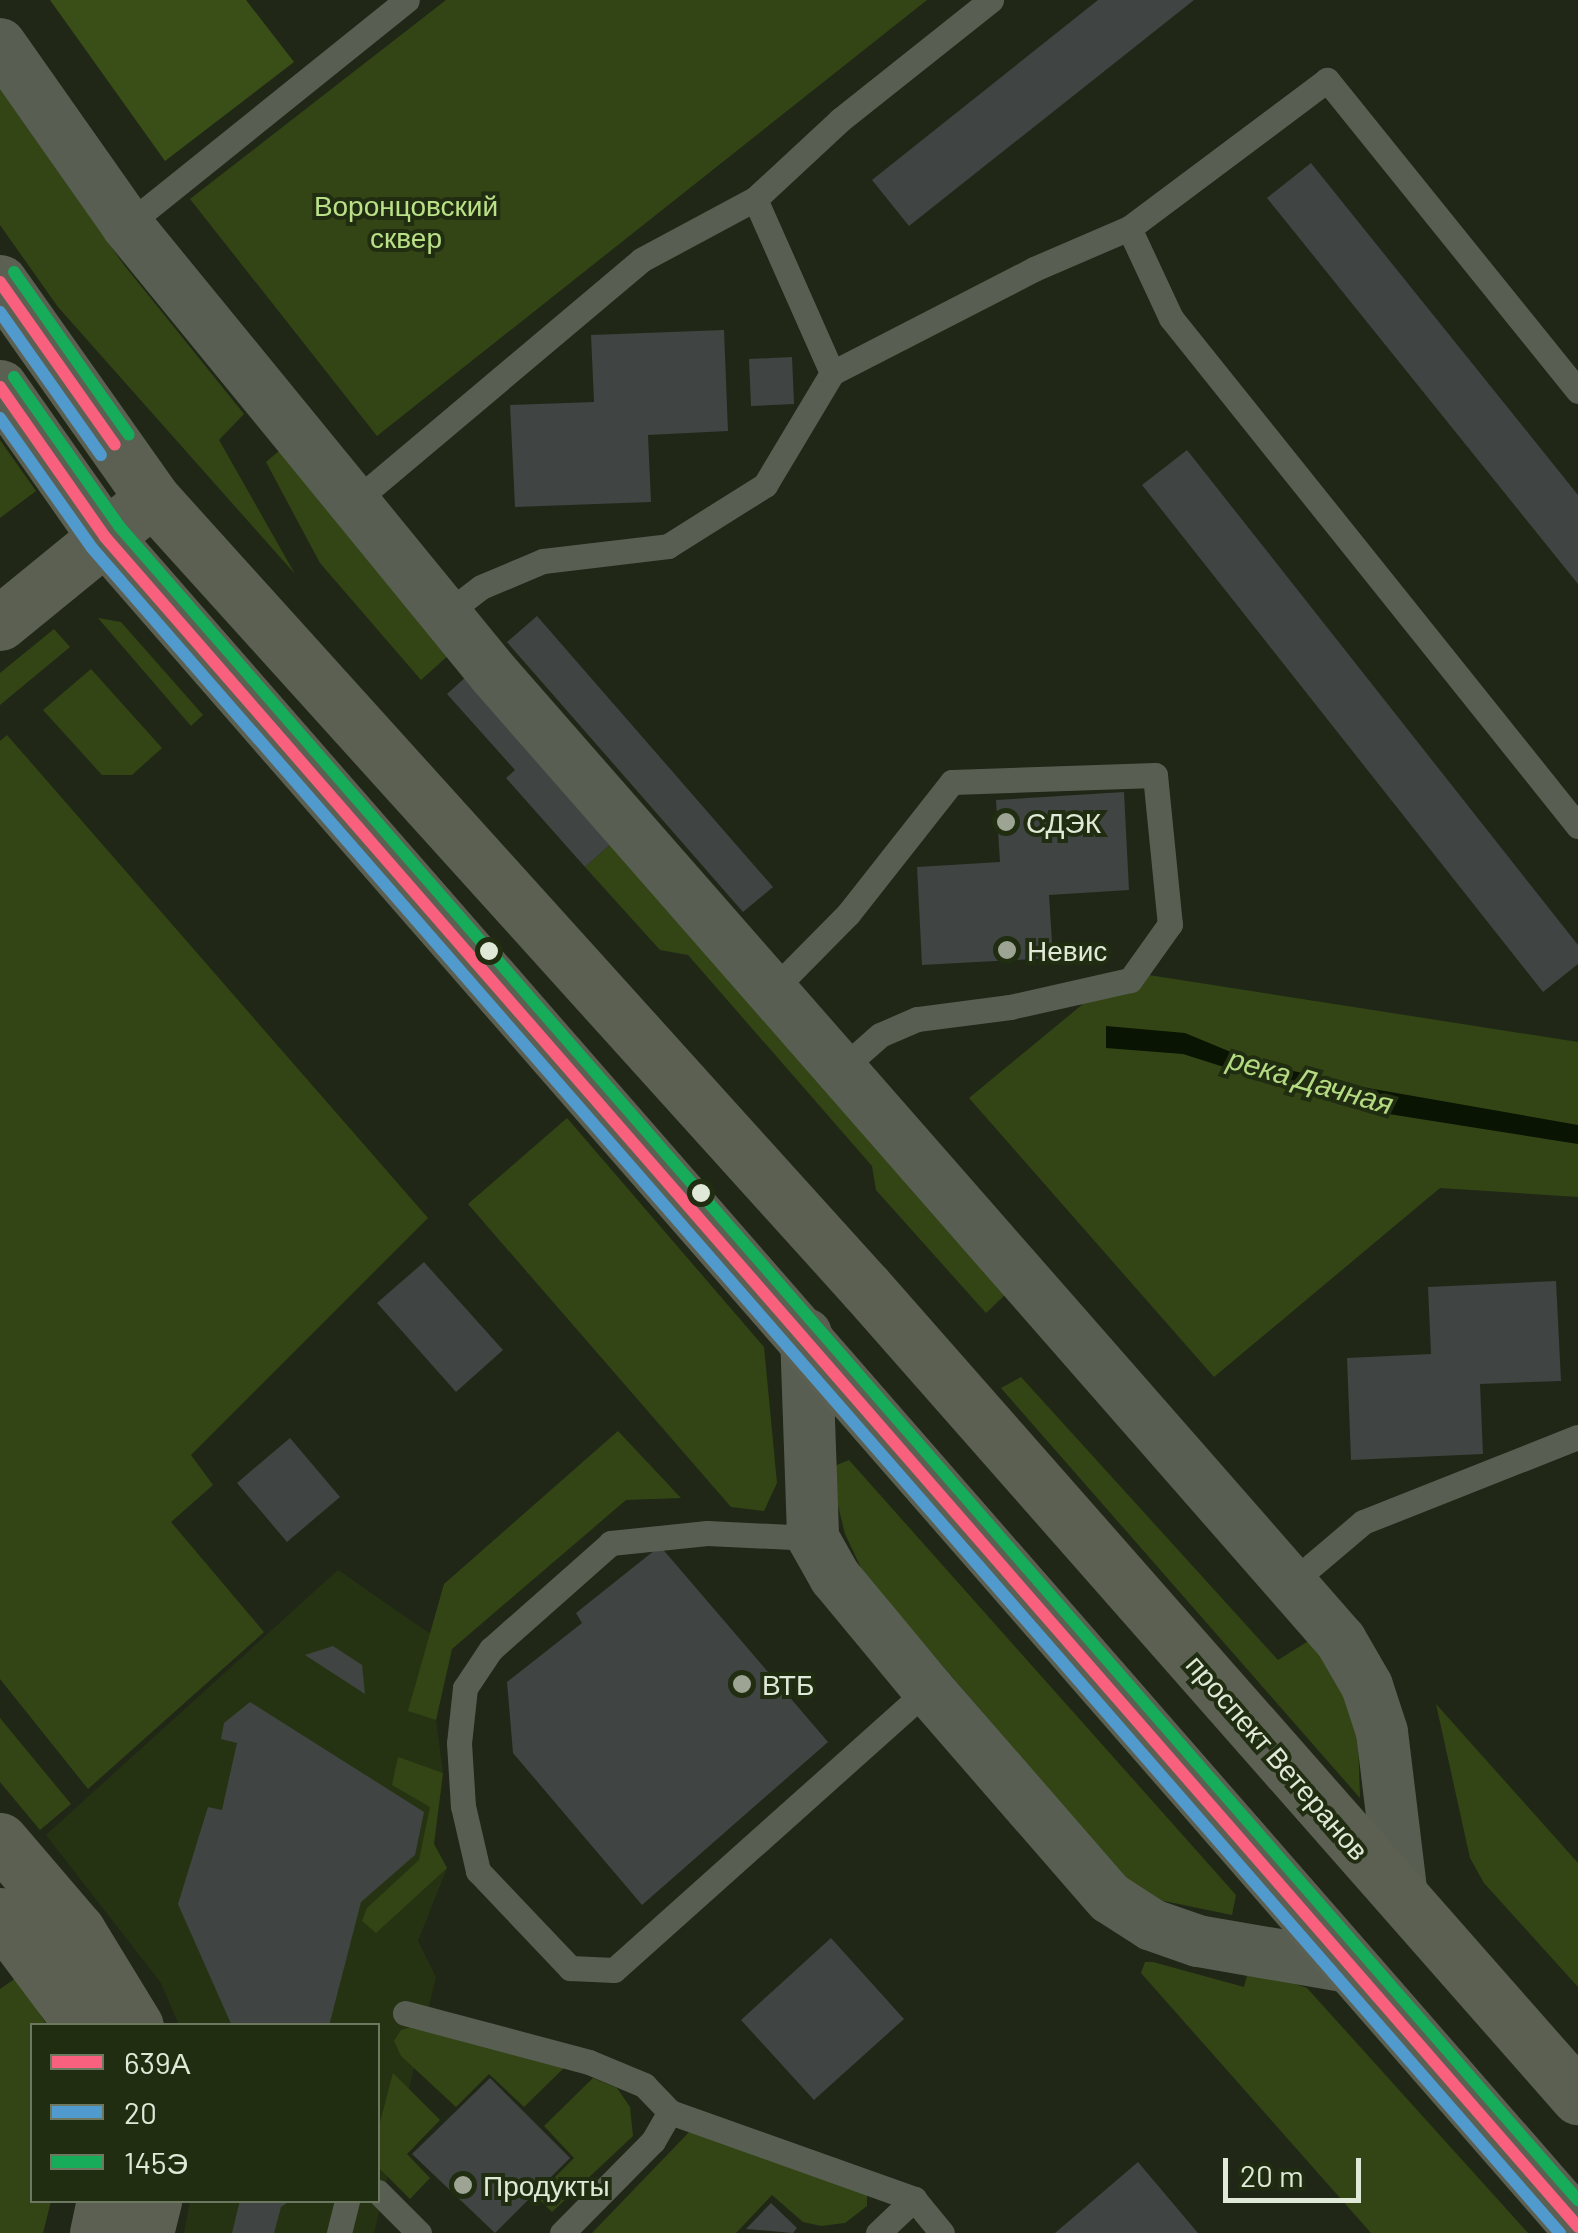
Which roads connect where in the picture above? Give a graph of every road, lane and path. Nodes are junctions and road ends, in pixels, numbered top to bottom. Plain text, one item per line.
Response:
1 (407, 0) edge
2 (992, 0) edge
3 (0, 44) edge
4 (755, 198) junction
5 (128, 225) junction
6 (1129, 228) junction
7 (0, 282) edge
8 (832, 372) junction
9 (0, 388) edge
10 (1578, 391) edge
11 (153, 499) junction
12 (354, 502) junction
13 (106, 537) junction
14 (446, 614) junction
15 (0, 623) edge
16 (1578, 826) edge
17 (770, 992) junction
18 (838, 1072) junction
19 (806, 1334) junction
20 (1578, 1437) edge
21 (812, 1538) junction
22 (1290, 1584) junction
23 (928, 1690) junction
24 (0, 1840) edge
25 (1402, 1898) junction
26 (9, 1946) edge
27 (1354, 1968) junction
28 (405, 2013) dead end
29 (80, 2023) edge
30 (134, 2023) edge
31 (1578, 2097) edge
32 (670, 2112) junction
33 (380, 2194) edge
34 (914, 2199) junction
35 (103, 2203) edge
36 (153, 2203) edge
37 (346, 2203) edge
38 (1578, 2227) edge
39 (97, 2233) edge
40 (146, 2233) edge
41 (339, 2233) edge
42 (419, 2233) edge
43 (562, 2233) edge
44 (878, 2233) edge
45 (942, 2233) edge

1 - 5 lane
2 - 4 lane
3 - 5 street
4 - 8 lane
4 - 12 lane
5 - 12 street
6 - 8 lane
6 - 10 lane
6 - 16 lane
7 - 11 main road, проспект Ветеранов
8 - 14 lane
9 - 13 main road
11 - 13 main road
11 - 25 main road, проспект Ветеранов
12 - 14 street
13 - 15 main road
13 - 19 main road
14 - 17 street
17 - 18 street
17 - 18 lane
18 - 22 street
19 - 21 street
19 - 27 main road
20 - 22 lane
21 - 23 street
21 - 23 lane
22 - 25 street
23 - 27 street
24 - 30 main road
25 - 31 main road, проспект Ветеранов
26 - 29 main road
27 - 38 main road
28 - 32 lane
32 - 34 lane
32 - 43 lane
33 - 42 lane
34 - 44 lane
34 - 45 lane
35 - 39 main road
36 - 40 main road
37 - 41 lane

